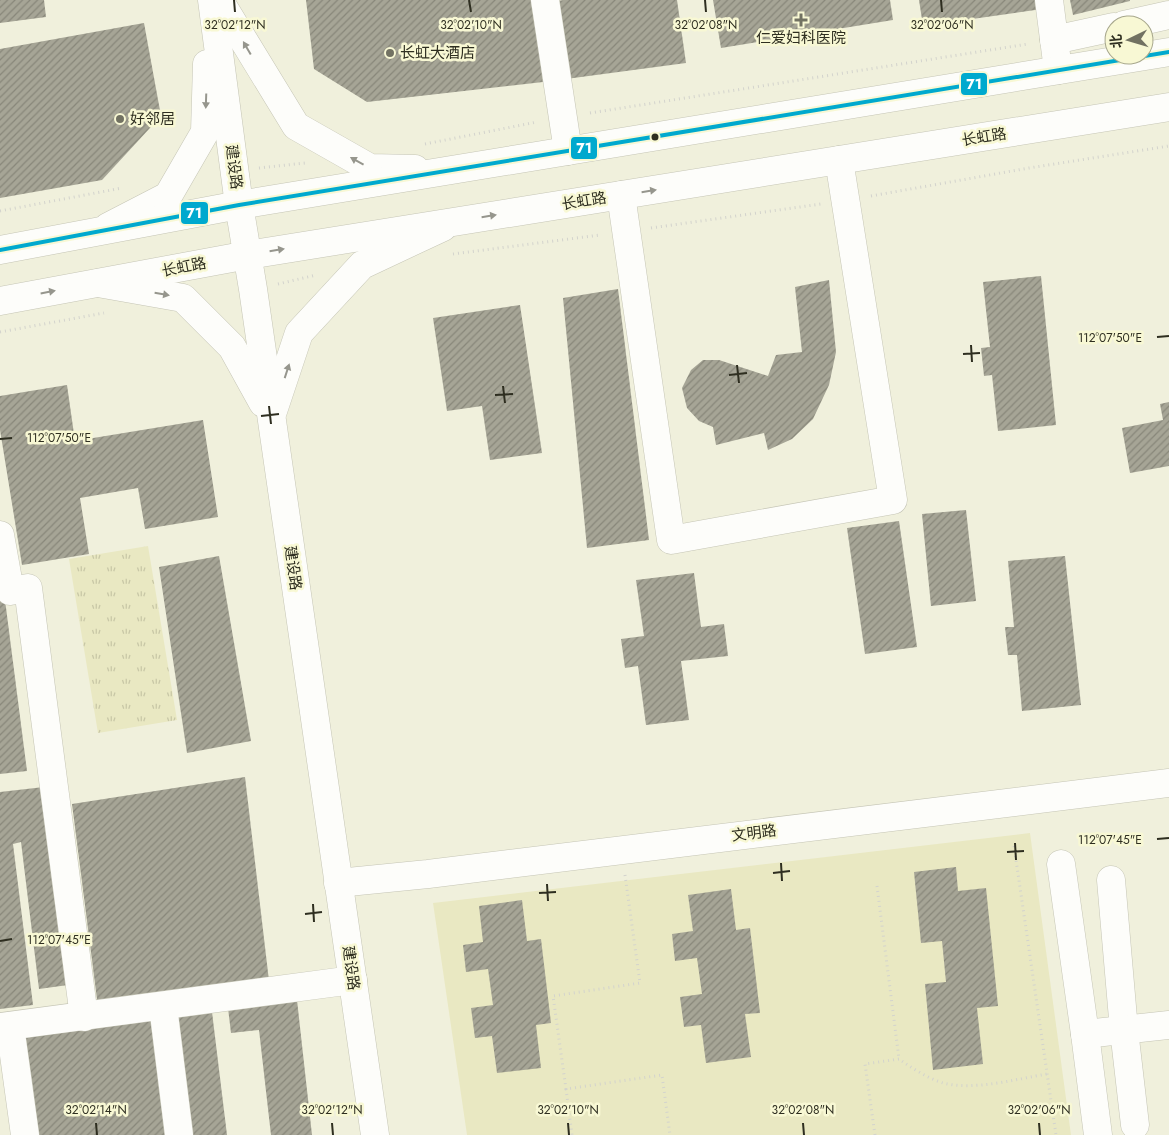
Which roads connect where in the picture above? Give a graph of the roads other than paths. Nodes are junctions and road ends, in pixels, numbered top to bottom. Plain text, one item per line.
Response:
1 (211, 0) edge
2 (219, 0) edge
3 (545, 0) edge
4 (1049, 0) edge
5 (1169, 16) edge
6 (1154, 19) edge
7 (1104, 29) edge
8 (1054, 40) junction
9 (1169, 52) edge
10 (1058, 70) junction
11 (1169, 108) edge
12 (568, 151) junction
13 (839, 160) junction
14 (457, 170) junction
15 (621, 195) junction
16 (239, 205) junction
17 (453, 222) junction
18 (100, 231) junction
19 (0, 250) edge
20 (248, 255) junction
21 (97, 283) junction
22 (0, 301) edge
23 (272, 418) junction
24 (0, 535) edge
25 (1169, 783) edge
26 (1061, 864) dead end
27 (1111, 880) dead end
28 (338, 883) junction
29 (352, 980) junction
30 (163, 1006) junction
31 (84, 1016) junction
32 (1169, 1025) edge
33 (5, 1026) edge
34 (1124, 1030) junction
35 (1085, 1034) junction
36 (1136, 1125) dead end
37 (25, 1135) edge
38 (179, 1135) edge
39 (375, 1135) edge
40 (1098, 1135) edge

1 - 16 main road, 建设路
1 -> 18 main road
14 -> 2 main road
3 - 12 main road
4 - 8 main road
5 - 6 main road
7 - 8 main road
8 - 10 main road
9 - 10 main road
10 - 12 main road
11 - 13 main road, 长虹路
12 - 14 main road
15 -> 13 main road, 长虹路
13 - 15 main road
14 - 16 main road
17 -> 15 main road, 长虹路
16 - 18 main road
16 - 20 main road, 建设路
20 -> 17 main road, 长虹路
23 -> 17 main road
18 - 19 main road
20 - 21 main road, 长虹路
20 - 23 main road, 建设路
22 -> 21 main road, 长虹路
21 -> 23 main road
23 - 28 main road, 建设路
24 - 31 main road
25 - 28 main road, 文明路
26 - 35 main road
27 - 34 main road
28 - 29 main road, 建设路
29 - 30 main road
29 - 39 main road, 建设路
30 - 31 main road
30 - 38 main road
31 - 33 main road
32 - 34 main road
33 - 37 main road
34 - 35 main road
34 - 36 main road
35 - 40 main road

